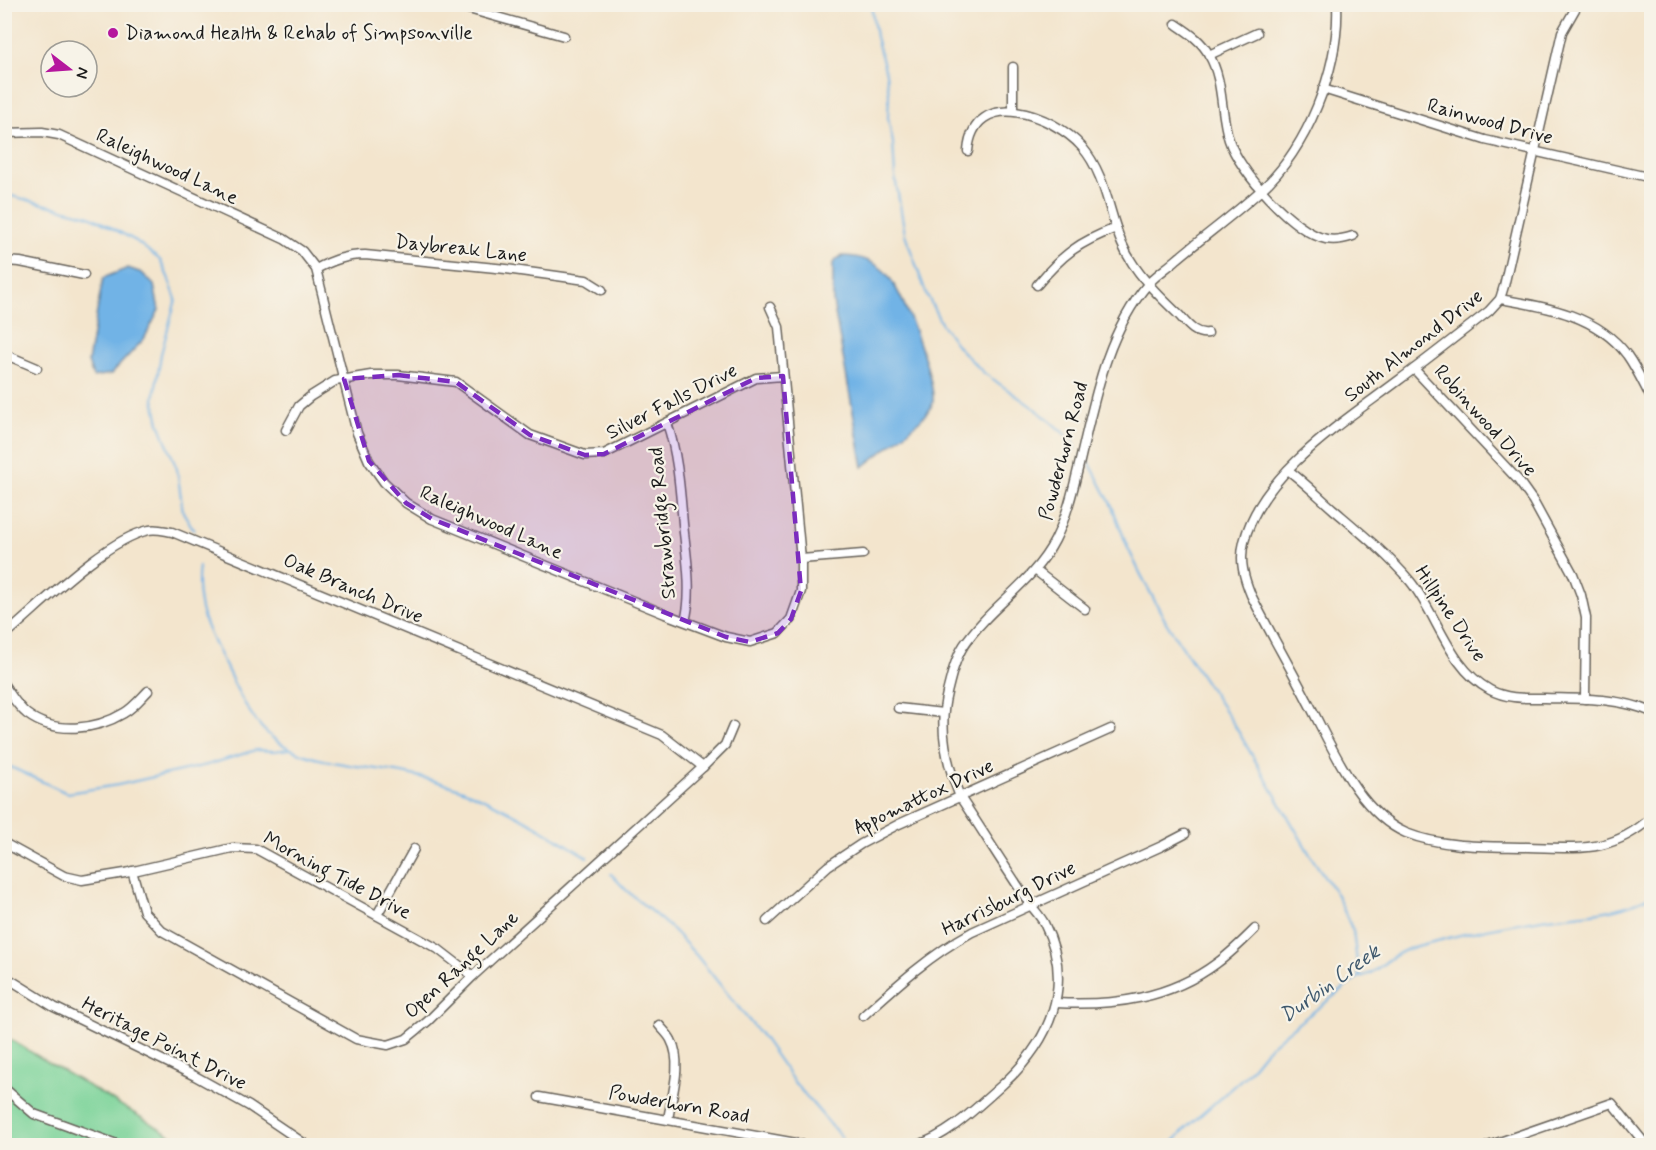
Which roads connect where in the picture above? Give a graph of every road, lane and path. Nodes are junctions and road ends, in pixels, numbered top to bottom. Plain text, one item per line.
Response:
1 (450, 4) edge
2 (1338, 4) edge
3 (1578, 4) edge
4 (1176, 24) dead end
5 (1257, 33) dead end
6 (564, 36) dead end
7 (1209, 55) junction
8 (1013, 67) dead end
9 (1323, 89) junction
10 (1013, 111) junction
11 (4, 133) edge
12 (968, 151) dead end
13 (1535, 151) junction
14 (1652, 178) edge
15 (1261, 191) junction
16 (1116, 228) junction
17 (1353, 236) dead end
18 (4, 261) edge
19 (316, 269) junction
20 (84, 275) dead end
21 (1149, 284) junction
22 (1036, 285) dead end
23 (602, 290) dead end
24 (1500, 298) junction
25 (770, 307) dead end
26 (1208, 333) dead end
27 (4, 354) edge
28 (37, 368) dead end
29 (1414, 369) junction
30 (783, 376) junction
31 (344, 379) junction
32 (1652, 400) edge
33 (667, 423) junction
34 (286, 430) dead end
35 (1288, 470) junction
36 (863, 554) dead end
37 (801, 559) junction
38 (1035, 570) junction
39 (1084, 609) dead end
40 (685, 621) junction
41 (4, 636) edge
42 (4, 685) edge
43 (148, 691) dead end
44 (1586, 699) junction
45 (898, 708) dead end
46 (943, 712) junction
47 (1652, 712) edge
48 (733, 726) dead end
49 (1111, 729) dead end
50 (703, 767) junction
51 (960, 797) junction
52 (1652, 817) edge
53 (1185, 834) dead end
54 (4, 843) edge
55 (414, 849) dead end
56 (132, 871) junction
57 (1031, 905) junction
58 (377, 915) junction
59 (767, 921) dead end
60 (1255, 930) dead end
61 (4, 976) edge
62 (473, 976) junction
63 (1056, 1003) junction
64 (863, 1016) dead end
65 (659, 1025) dead end
66 (4, 1088) edge
67 (539, 1097) dead end
68 (668, 1119) junction
69 (122, 1146) edge
70 (308, 1146) edge
71 (813, 1146) edge
72 (915, 1146) edge
73 (1488, 1146) edge
74 (1647, 1146) edge

1 - 6 street
2 - 9 street, Powderhorn Road
3 - 13 street, South Almond Drive
4 - 7 street
5 - 7 street
7 - 15 street
8 - 10 street
9 - 13 street, Rainwood Drive
9 - 15 street, Powderhorn Road
10 - 12 street
10 - 16 street
11 - 19 street, Raleighwood Lane
13 - 14 street, Rainwood Drive
13 - 24 street, South Almond Drive
15 - 17 street
15 - 21 street, Powderhorn Road
16 - 21 street
16 - 22 street
18 - 20 street
19 - 23 street, Daybreak Lane
19 - 31 street, Raleighwood Lane
21 - 26 street
21 - 38 street, Powderhorn Road
24 - 29 street, South Almond Drive
24 - 32 street
25 - 30 street, Raleighwood Lane
27 - 28 street
29 - 35 street, South Almond Drive
29 - 44 street, Robinwood Drive
30 - 33 street, Silver Falls Drive
30 - 37 street, Raleighwood Lane
31 - 33 street, Silver Falls Drive
31 - 34 street, Silver Falls Drive
31 - 40 street, Raleighwood Lane
33 - 40 street, Strawbridge Road
35 - 44 street, Hillpine Drive
35 - 52 street, South Almond Drive
36 - 37 street
37 - 40 street, Raleighwood Lane
38 - 39 street
38 - 46 street, Powderhorn Road
41 - 50 street, Oak Branch Drive
42 - 43 street
44 - 47 street, Hillpine Drive
45 - 46 street
46 - 51 street, Powderhorn Road
48 - 50 street, Open Range Lane
49 - 51 street, Appomattox Drive
50 - 62 street, Open Range Lane
51 - 57 street, Powderhorn Road
51 - 59 street, Appomattox Drive
53 - 57 street, Harrisburg Drive
54 - 56 street, Morning Tide Drive
55 - 58 street
56 - 58 street, Morning Tide Drive
56 - 62 street, Open Range Lane
57 - 63 street, Powderhorn Road
57 - 64 street, Harrisburg Drive
58 - 62 street, Morning Tide Drive
60 - 63 street
61 - 70 street, Heritage Point Drive
63 - 72 street, Powderhorn Road
65 - 68 street
66 - 69 street
67 - 68 street, Powderhorn Road
68 - 71 street, Powderhorn Road
73 - 74 street

